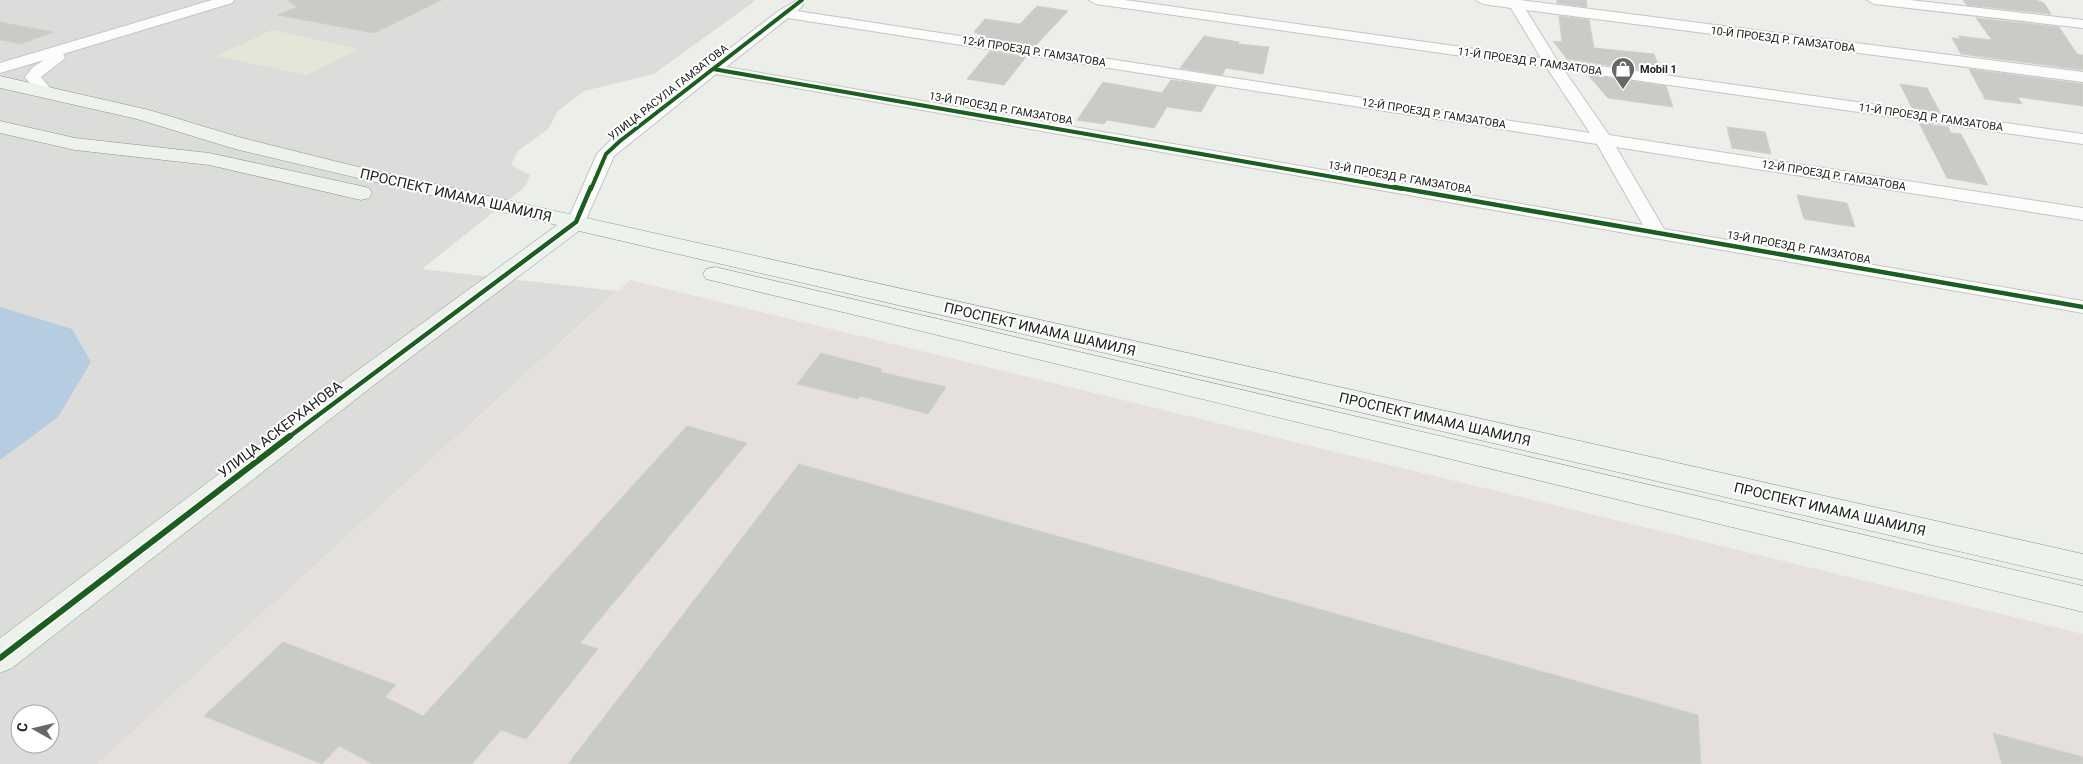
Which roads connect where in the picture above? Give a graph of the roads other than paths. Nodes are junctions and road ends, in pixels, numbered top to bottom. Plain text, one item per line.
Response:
1 (227, 0) edge
2 (802, 0) edge
3 (1096, 0) edge
4 (1483, 0) edge
5 (1874, 0) edge
6 (1514, 2) edge
7 (785, 13) junction
8 (2083, 24) edge
9 (122, 33) junction
10 (1551, 63) junction
11 (0, 68) edge
12 (713, 69) junction
13 (2083, 77) edge
14 (0, 82) edge
15 (45, 92) junction
16 (132, 125) junction
17 (0, 127) edge
18 (1602, 138) junction
19 (2083, 139) edge
20 (75, 144) junction
21 (2083, 214) edge
22 (567, 229) junction
23 (1658, 232) junction
24 (2083, 307) edge
25 (2083, 567) edge
26 (2083, 599) edge
27 (0, 658) edge

1 - 9 street
2 - 7 street, УЛИЦА РАСУЛА ГАМЗАТОВА
3 - 10 street, 11-Й ПРОЕЗД Р. ГАМЗАТОВА
4 - 6 street, 10-Й ПРОЕЗД Р. ГАМЗАТОВА
5 - 8 street
6 - 10 street
6 - 13 street, 10-Й ПРОЕЗД Р. ГАМЗАТОВА
7 - 12 street, УЛИЦА РАСУЛА ГАМЗАТОВА
7 - 18 street, 12-Й ПРОЕЗД Р. ГАМЗАТОВА
9 - 11 street
9 - 15 street
10 - 18 street
10 - 19 street, 11-Й ПРОЕЗД Р. ГАМЗАТОВА
12 - 22 street, УЛИЦА РАСУЛА ГАМЗАТОВА
12 - 23 street, 13-Й ПРОЕЗД Р. ГАМЗАТОВА
14 - 15 main road, ПРОСПЕКТ ИМАМА ШАМИЛЯ
15 - 16 main road, ПРОСПЕКТ ИМАМА ШАМИЛЯ
16 - 20 main road
16 - 22 main road, ПРОСПЕКТ ИМАМА ШАМИЛЯ
17 - 20 main road, ПРОСПЕКТ ИМАМА ШАМИЛЯ
18 - 21 street, 12-Й ПРОЕЗД Р. ГАМЗАТОВА
18 - 23 street
20 - 22 main road, ПРОСПЕКТ ИМАМА ШАМИЛЯ
22 - 25 main road, ПРОСПЕКТ ИМАМА ШАМИЛЯ
22 - 26 main road, ПРОСПЕКТ ИМАМА ШАМИЛЯ
22 - 27 main road, УЛИЦА АСКЕРХАНОВА
23 - 24 street, 13-Й ПРОЕЗД Р. ГАМЗАТОВА

